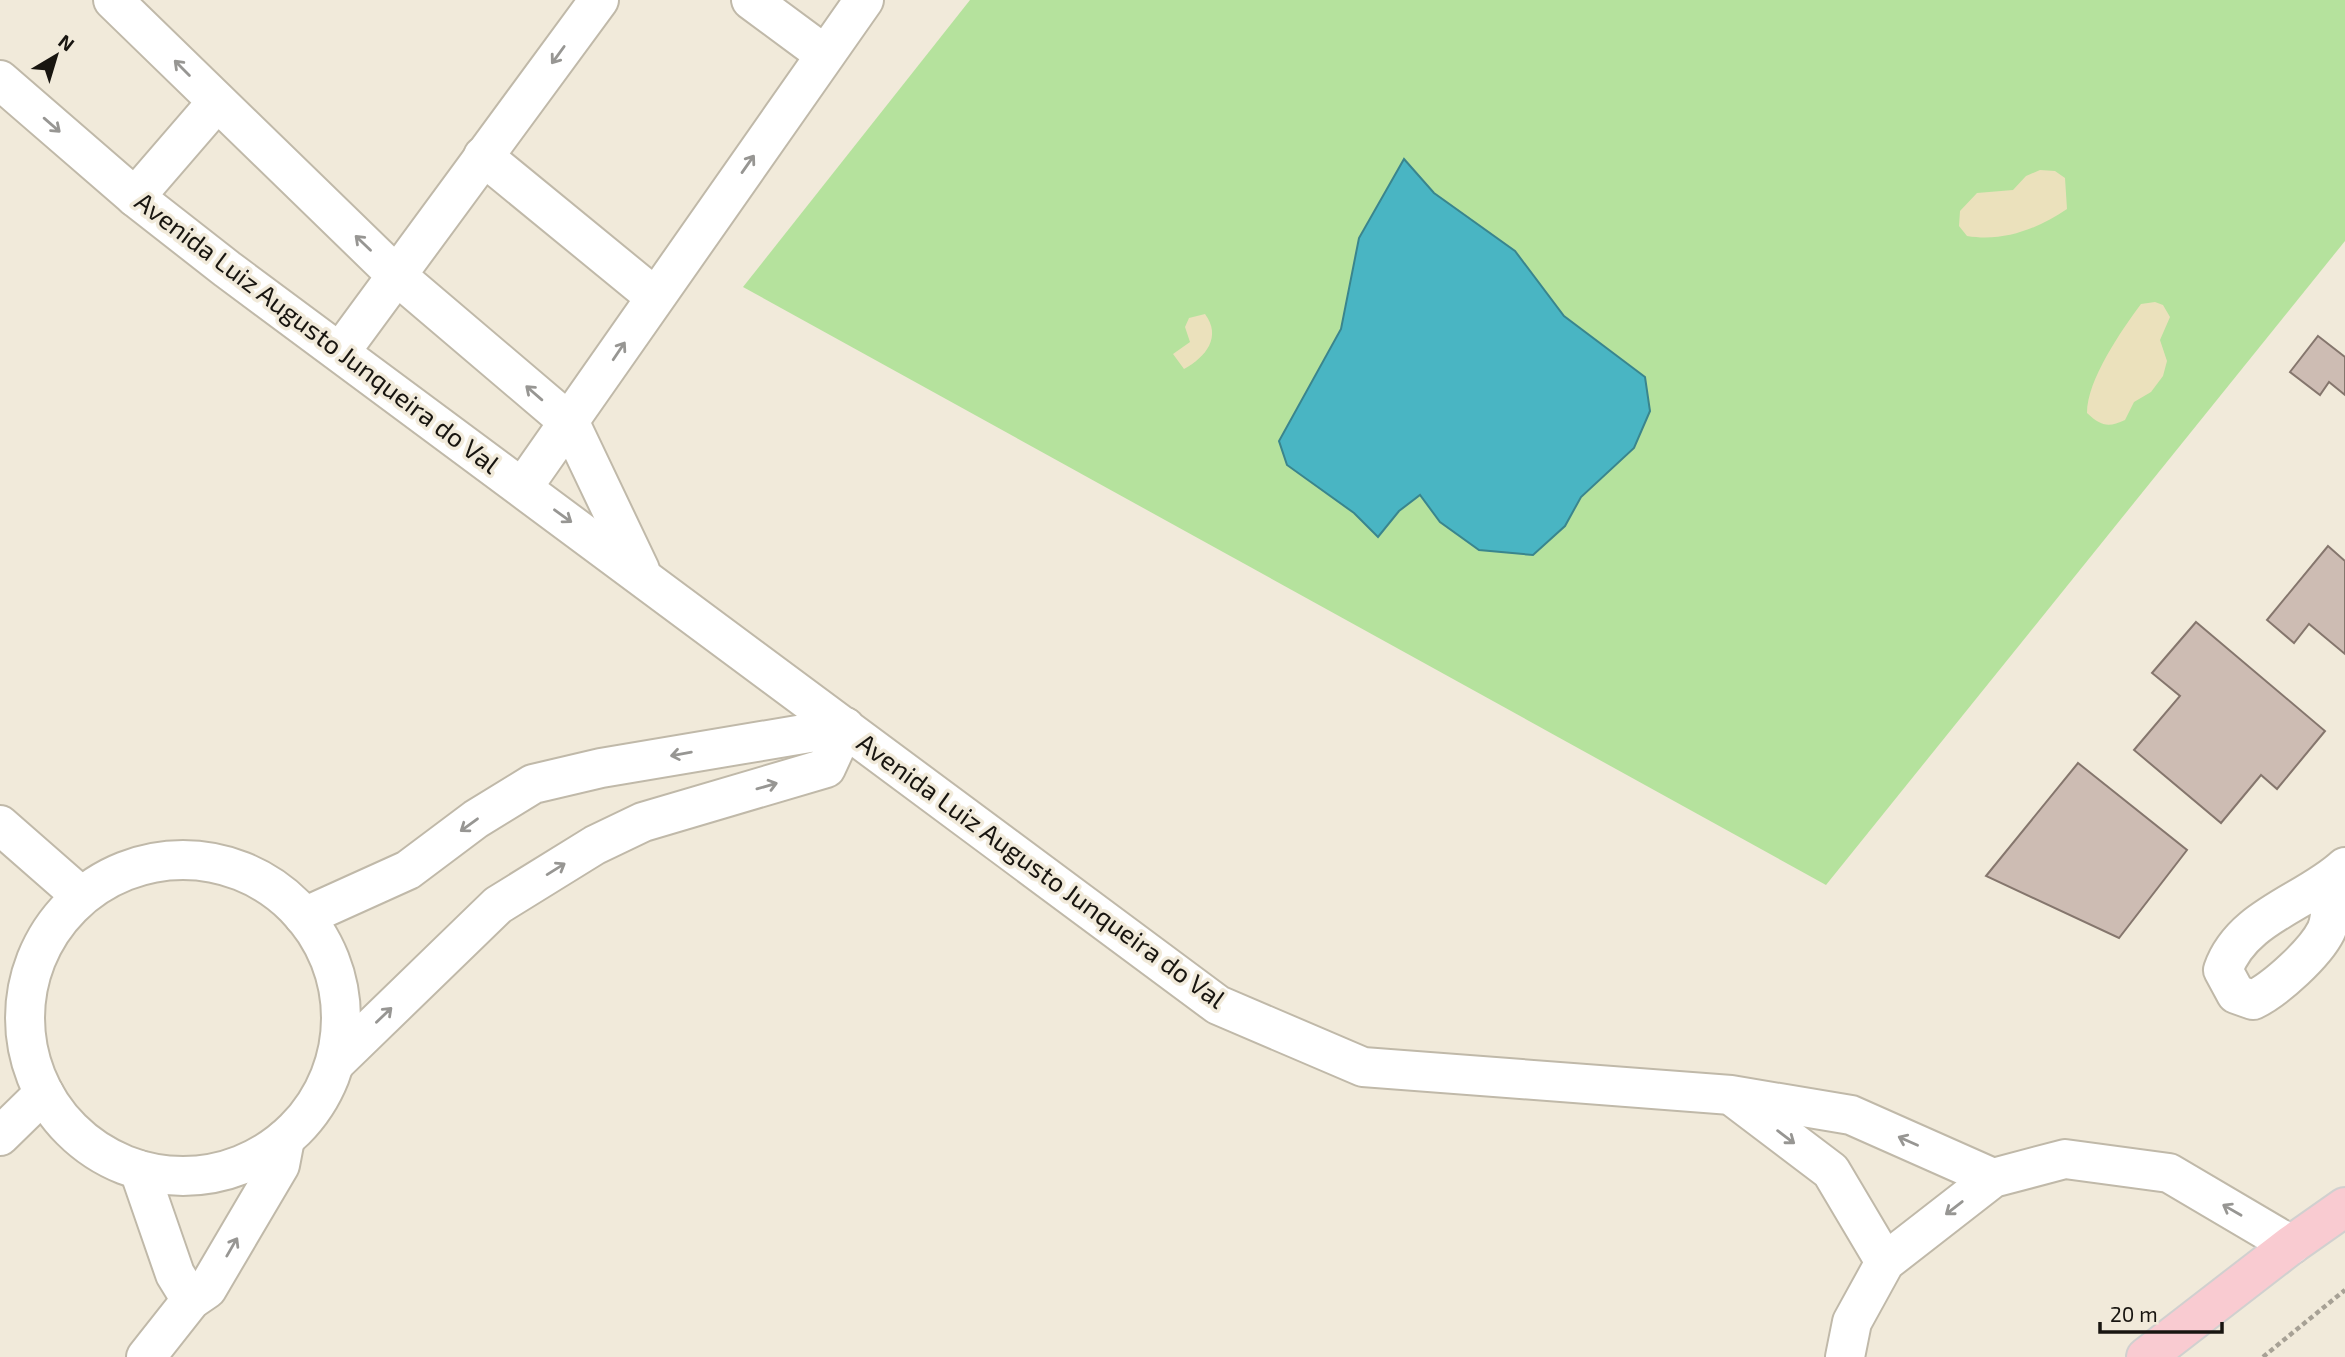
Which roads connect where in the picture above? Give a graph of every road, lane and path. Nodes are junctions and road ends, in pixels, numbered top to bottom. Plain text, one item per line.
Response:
1 (113, 0) edge
2 (599, 0) edge
3 (751, 0) edge
4 (864, 0) edge
5 (824, 54) junction
6 (0, 80) edge
7 (217, 102) junction
8 (483, 156) junction
9 (135, 197) junction
10 (396, 275) junction
11 (655, 297) junction
12 (341, 351) junction
13 (570, 424) junction
14 (523, 487) junction
15 (643, 575) junction
16 (845, 727) junction
17 (0, 825) edge
18 (81, 896) junction
19 (304, 917) junction
20 (335, 1063) junction
21 (44, 1093) junction
22 (1731, 1095) junction
23 (0, 1136) edge
24 (285, 1139) junction
25 (139, 1170) junction
26 (1993, 1178) junction
27 (2345, 1207) edge
28 (2291, 1245) junction
29 (1885, 1262) junction
30 (2345, 1290) edge
31 (191, 1300) junction
32 (146, 1357) edge
33 (1845, 1357) edge
34 (2146, 1357) edge
35 (2263, 1357) edge

7 -> 1 street, Avenida Luiz Augusto Junqueira do Val
2 -> 8 street
3 - 5 street
4 - 5 street
11 -> 5 street
6 -> 9 street, Avenida Luiz Augusto Junqueira do Val
7 - 9 street
10 -> 7 street, Avenida Luiz Augusto Junqueira do Val
8 - 10 street
8 - 11 street
9 - 12 street, Avenida Luiz Augusto Junqueira do Val
10 - 12 street
13 -> 10 street, Avenida Luiz Augusto Junqueira do Val
13 -> 11 street
12 - 14 street, Avenida Luiz Augusto Junqueira do Val
13 - 14 street
13 - 15 street, Avenida Luiz Augusto Junqueira do Val
14 -> 15 street, Avenida Luiz Augusto Junqueira do Val
15 - 16 street, Avenida Luiz Augusto Junqueira do Val
16 -> 19 street
20 -> 16 street
16 - 22 street, Avenida Luiz Augusto Junqueira do Val
17 - 18 street
18 - 19 street
18 - 21 street
19 - 20 street
20 - 24 street
21 - 23 street
21 - 25 street
26 -> 22 street, Avenida Luiz Augusto Junqueira do Val
22 -> 29 street
24 - 25 street
31 -> 24 street
25 - 31 street
28 -> 26 street
26 -> 29 street
27 - 28 main road
28 - 34 main road
29 - 33 street
30 - 35 path
31 - 32 street

